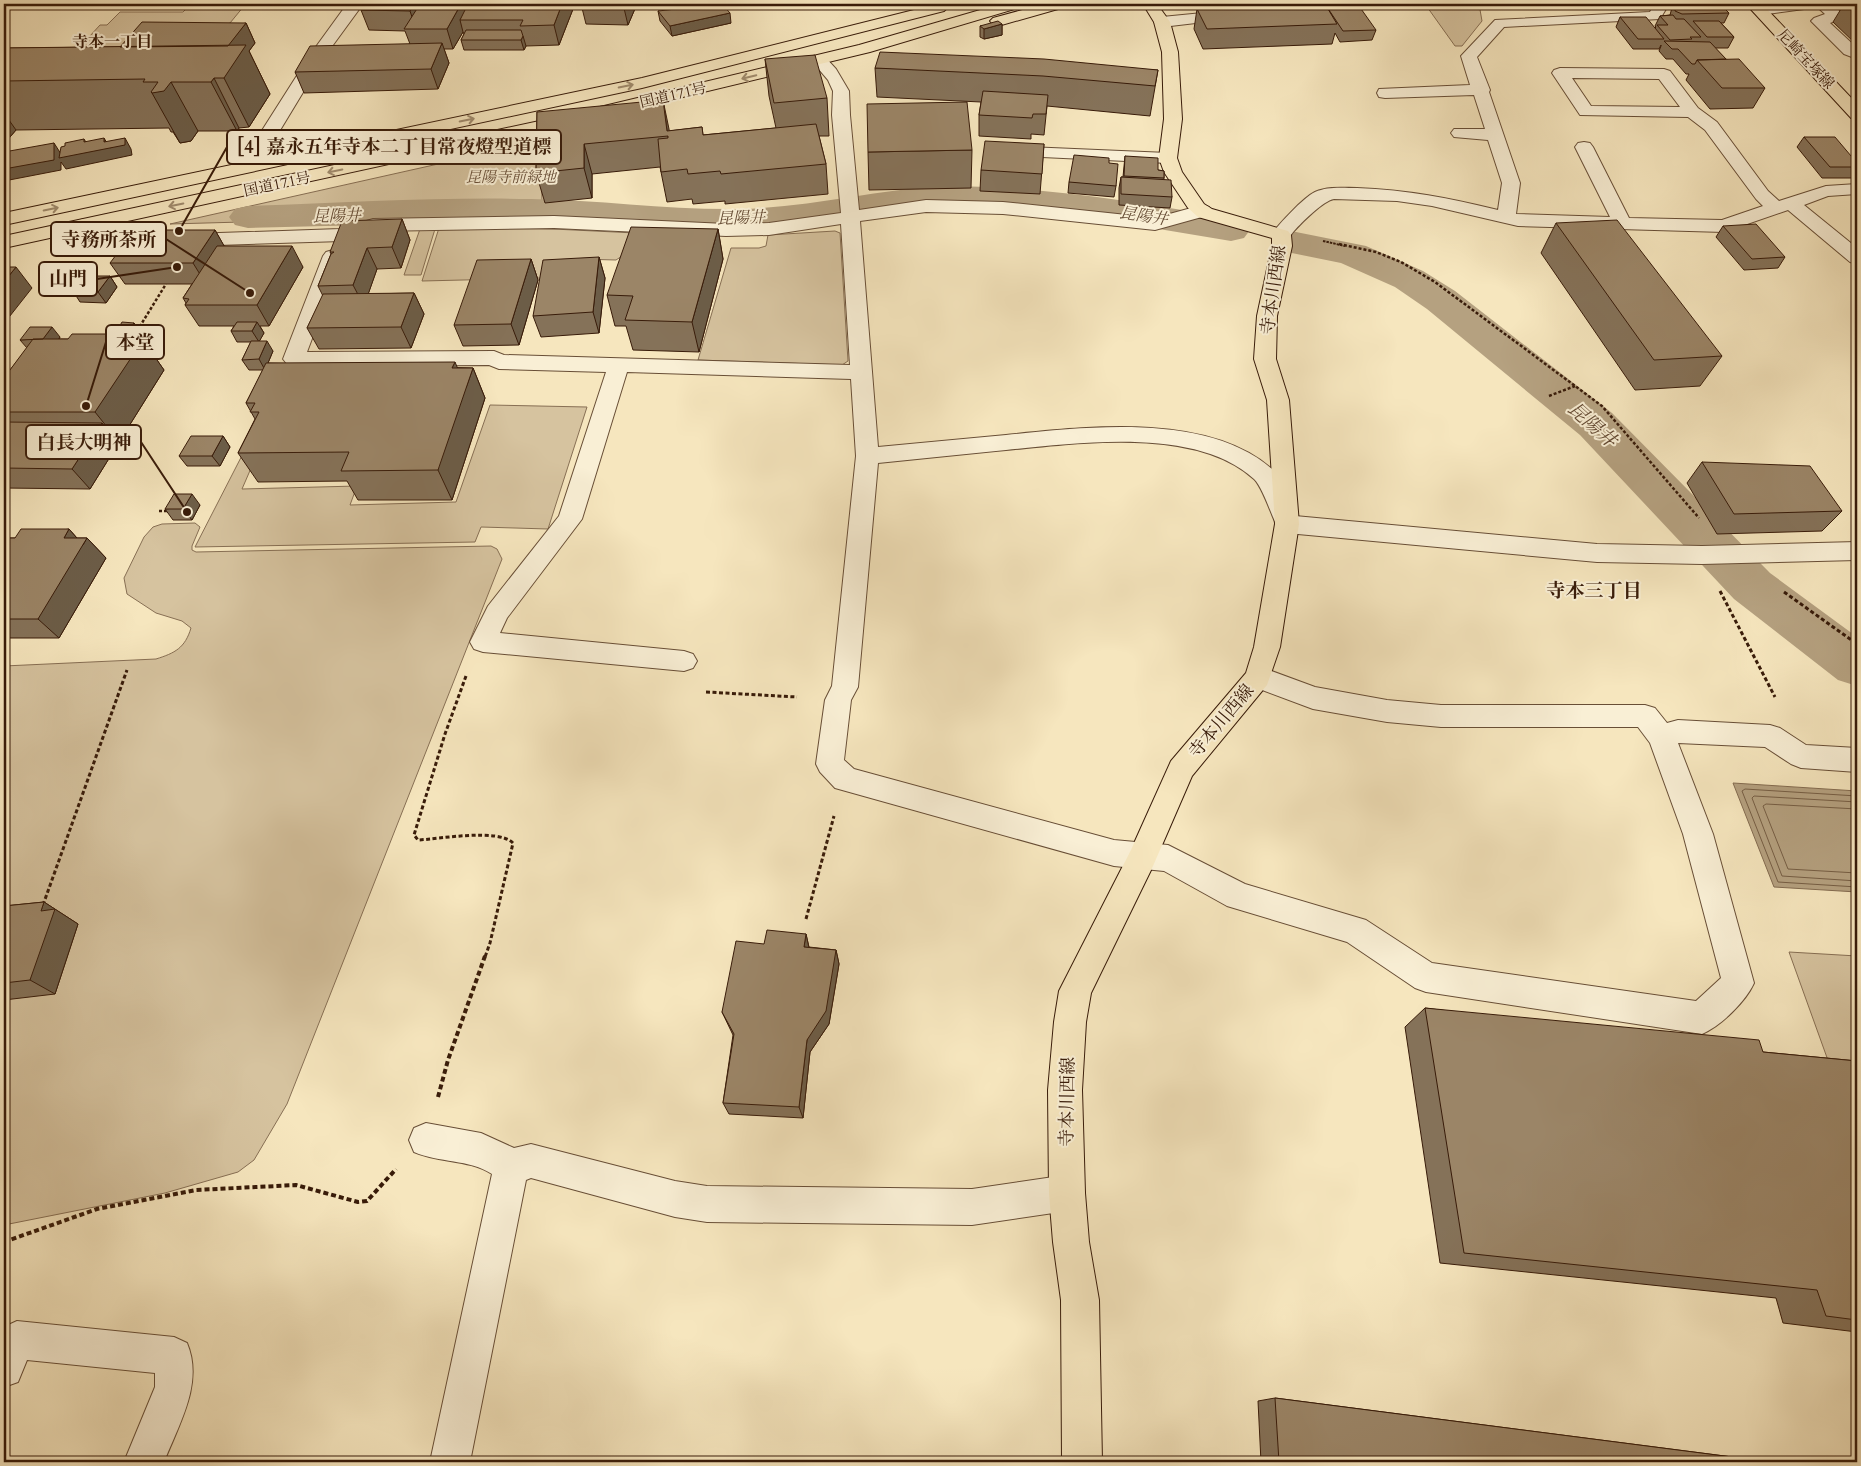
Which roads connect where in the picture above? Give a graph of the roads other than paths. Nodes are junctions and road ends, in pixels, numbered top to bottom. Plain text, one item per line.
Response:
1 (354, 4) edge
2 (924, 4) edge
3 (944, 4) edge
4 (954, 4) edge
5 (1016, 4) edge
6 (1060, 4) edge
7 (1150, 4) edge
8 (1348, 4) edge
9 (1660, 4) edge
10 (1804, 4) edge
11 (1821, 4) edge
12 (1757, 7) edge
13 (903, 9) edge
14 (1270, 11) edge
15 (1250, 13) edge
16 (1162, 22) junction
17 (838, 34) junction
18 (864, 49) junction
19 (1857, 54) edge
20 (668, 60) dead end
21 (819, 60) junction
22 (1482, 90) junction
23 (1385, 93) dead end
24 (1692, 112) junction
25 (1857, 114) edge
26 (1460, 133) dead end
27 (1496, 135) junction
28 (288, 142) dead end
29 (270, 146) junction
30 (1584, 147) dead end
31 (251, 150) dead end
32 (992, 150) edge
33 (1168, 158) junction
34 (1857, 189) edge
35 (1783, 205) junction
36 (850, 210) junction
37 (1195, 213) junction
38 (1506, 217) junction
39 (4, 219) edge
40 (1622, 223) junction
41 (84, 225) junction
42 (342, 235) junction
43 (1281, 236) junction
44 (4, 242) edge
45 (1857, 258) edge
46 (619, 364) junction
47 (862, 372) junction
48 (867, 456) junction
49 (1287, 524) junction
50 (1857, 551) edge
51 (684, 661) road end
52 (1258, 678) junction
53 (1662, 737) junction
54 (1857, 760) edge
55 (1143, 857) junction
56 (426, 1140) road end
57 (511, 1166) junction
58 (1067, 1193) junction
59 (8, 1348) edge
60 (144, 1462) edge
61 (450, 1462) edge
62 (1082, 1462) edge

1 - 29 street
2 - 13 main road
3 - 13 main road
4 - 17 main road, 国道171号
5 - 18 main road, 国道171号
6 - 18 main road
7 - 16 main road
8 - 14 street
9 - 22 street
10 - 12 street
11 - 19 street
12 - 25 main road, 尼崎宝塚線
13 - 17 main road
13 - 20 main road
15 - 16 street
16 - 33 main road
39 -> 17 main road, 国道171号
18 - 21 main road, 国道171号
21 - 36 street
21 -> 41 main road, 国道171号
22 - 23 street
22 - 27 street
24 - 24 street
24 - 35 street
26 - 27 street
27 - 38 street
28 - 29 main road
29 - 31 main road
30 - 40 street
32 - 33 street
33 - 37 main road
34 - 35 street
35 - 40 street
35 - 45 street
36 - 37 street
36 - 42 street
36 - 47 street
37 - 43 main road, 寺本川西線
38 - 40 street
38 - 43 street
41 - 42 street
41 - 44 main road, 国道171号
42 - 46 street
43 - 49 main road, 寺本川西線
46 - 47 street
46 - 51 street
47 - 48 street
48 - 49 street
48 - 55 street
49 - 50 street
49 - 52 main road, 寺本川西線
52 - 53 street
52 - 55 main road, 寺本川西線
53 - 54 street
53 - 55 street
55 - 58 main road, 寺本川西線
56 - 57 street
57 - 58 street
57 - 61 street
58 - 62 main road, 寺本川西線
59 - 60 street

